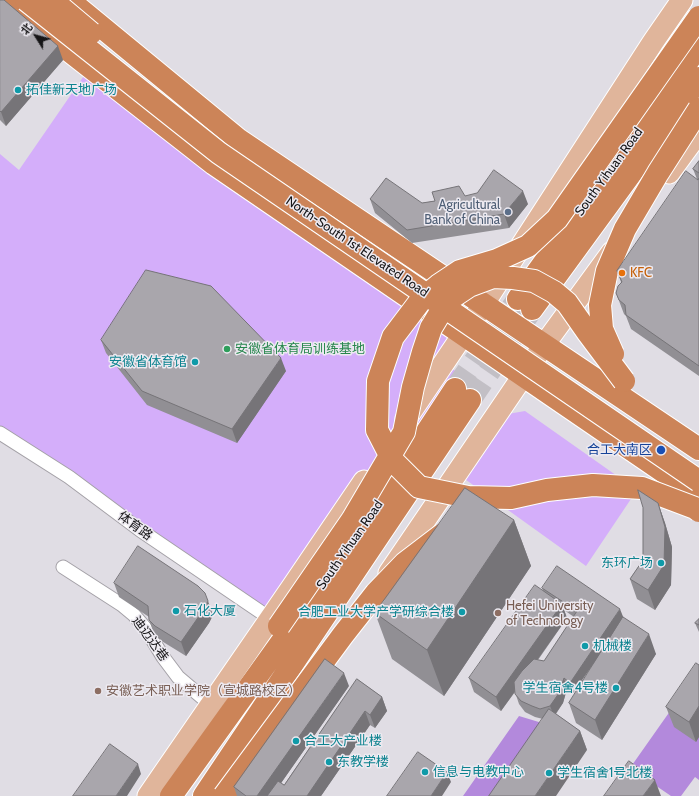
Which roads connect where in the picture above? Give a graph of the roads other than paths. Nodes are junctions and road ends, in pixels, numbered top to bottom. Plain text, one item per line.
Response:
1 (4, 0) edge
2 (26, 0) edge
3 (52, 0) edge
4 (69, 0) edge
5 (682, 0) edge
6 (699, 17) edge
7 (699, 45) edge
8 (699, 78) edge
9 (699, 109) edge
10 (699, 132) edge
11 (483, 305) junction
12 (462, 334) junction
13 (544, 345) junction
14 (524, 376) junction
15 (624, 381) junction
16 (0, 433) edge
17 (699, 445) edge
18 (699, 449) edge
19 (699, 466) edge
20 (699, 481) edge
21 (699, 496) edge
22 (511, 498) junction
23 (699, 511) edge
24 (478, 515) edge
25 (459, 525) edge
26 (63, 567) dead end
27 (275, 622) junction
28 (211, 705) junction
29 (194, 763) junction
30 (148, 796) edge
31 (171, 796) edge
32 (204, 796) edge
33 (224, 796) edge
34 (239, 796) edge

1 - 12 highway
2 - 20 highway, North-South 1st Elevated Road, bridge
3 - 19 highway, North-South 1st Elevated Road, bridge
4 - 11 highway
5 - 11 main road
6 - 22 highway, bridge
7 - 8 highway, South Yihuan Road
9 - 15 highway, bridge
10 - 13 main road
11 - 12 main road
11 - 13 highway
12 - 14 highway
12 - 27 main road
13 - 14 main road
13 - 18 highway
14 - 21 highway
14 - 34 main road
15 - 17 highway
15 - 27 highway, bridge
16 - 27 street, 体育路
22 - 23 highway, bridge
22 - 24 highway
25 - 33 highway, bridge
26 - 28 street, 迪迈达巷
27 - 28 main road
27 - 29 highway
28 - 30 main road
29 - 31 highway, South Yihuan Road
29 - 32 highway, South Yihuan Road

